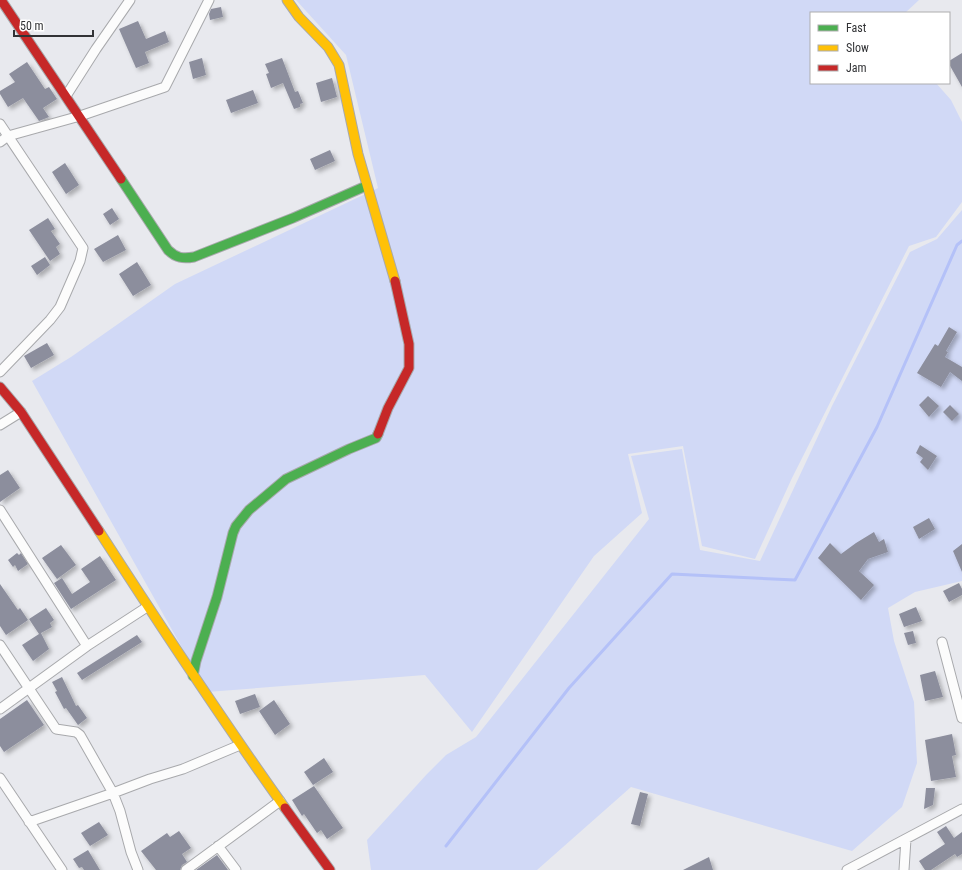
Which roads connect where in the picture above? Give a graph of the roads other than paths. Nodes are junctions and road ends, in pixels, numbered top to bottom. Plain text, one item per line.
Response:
1 (2, 0) edge
2 (130, 0) edge
3 (209, 0) edge
4 (287, 0) edge
5 (66, 96) junction
6 (80, 116) junction
7 (0, 124) edge
8 (8, 136) junction
9 (0, 142) edge
10 (366, 186) junction
11 (0, 372) edge
12 (0, 387) edge
13 (21, 412) junction
14 (0, 425) edge
15 (0, 510) edge
16 (147, 607) junction
17 (942, 642) dead end
18 (0, 645) edge
19 (87, 646) junction
20 (193, 676) junction
21 (28, 689) junction
22 (0, 709) edge
23 (962, 718) edge
24 (240, 745) junction
25 (0, 778) edge
26 (114, 793) junction
27 (280, 801) junction
28 (962, 809) edge
29 (29, 822) junction
30 (906, 839) junction
31 (218, 846) junction
32 (62, 870) edge
33 (138, 870) edge
34 (186, 870) edge
35 (236, 870) edge
36 (330, 870) edge
37 (847, 870) edge
38 (904, 870) edge

1 - 5 street
2 - 5 street
3 - 6 street
4 - 10 street
5 - 6 street
6 - 8 street
6 - 10 street
7 - 8 street
8 - 9 street
8 - 11 street
10 - 20 street
12 - 13 street
13 - 14 street
13 - 16 street
15 - 19 street
16 - 19 street
16 - 20 street
17 - 23 street
18 - 21 street
19 - 21 street
20 - 24 street
21 - 22 street
21 - 26 street
24 - 26 street
24 - 27 street
25 - 29 street
26 - 29 street
26 - 33 street
27 - 31 street
27 - 36 street
28 - 30 street
29 - 32 street
30 - 37 street
30 - 38 street
31 - 34 street
31 - 35 street

